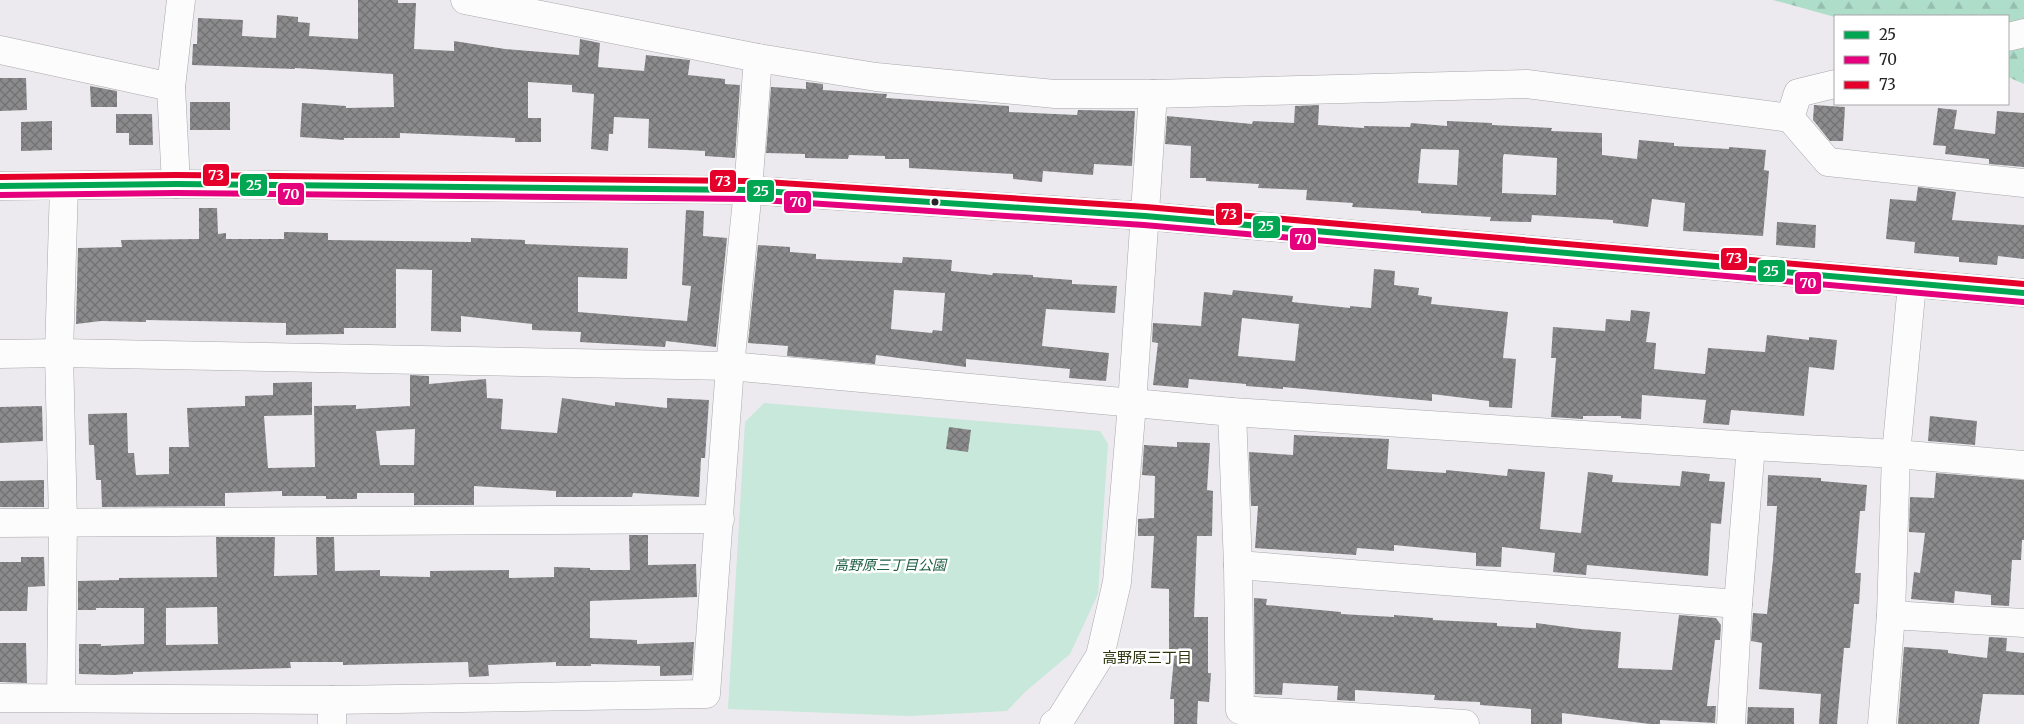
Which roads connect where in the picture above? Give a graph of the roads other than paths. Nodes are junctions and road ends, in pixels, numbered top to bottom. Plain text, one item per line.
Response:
1 (181, 0) edge
2 (465, 0) edge
3 (2024, 33) edge
4 (2009, 36) edge
5 (0, 50) edge
6 (758, 58) junction
7 (1834, 84) edge
8 (171, 87) junction
9 (1153, 94) junction
10 (1790, 118) junction
11 (2024, 183) edge
12 (176, 184) junction
13 (0, 186) edge
14 (64, 186) junction
15 (748, 190) junction
16 (1145, 216) junction
17 (1912, 284) junction
18 (2024, 293) edge
19 (59, 353) junction
20 (0, 354) edge
21 (730, 366) junction
22 (1132, 404) junction
23 (1232, 412) junction
24 (1751, 446) junction
25 (1896, 454) junction
26 (2024, 464) edge
27 (720, 518) junction
28 (63, 521) junction
29 (0, 523) edge
30 (1238, 565) junction
31 (1738, 604) junction
32 (1891, 615) junction
33 (2024, 624) edge
34 (0, 698) edge
35 (61, 698) junction
36 (332, 712) edge
37 (1054, 724) edge
38 (1465, 724) edge
39 (1731, 724) edge
40 (1882, 724) edge

1 - 8 street
2 - 6 street
3 - 4 street
5 - 8 street
6 - 9 street
6 - 15 street
7 - 10 street
8 - 12 street
9 - 10 street
9 - 16 street
10 - 11 street
12 - 14 street
12 - 15 street
13 - 14 street
14 - 19 street
15 - 16 street
15 - 21 street
16 - 17 street
16 - 22 street
17 - 18 street
17 - 25 street
19 - 20 street
19 - 21 street
19 - 28 street
21 - 22 street
21 - 27 street
22 - 23 street
22 - 37 street
23 - 24 street
23 - 30 street
24 - 25 street
24 - 31 street
25 - 26 street
25 - 32 street
27 - 28 street
27 - 36 street
28 - 29 street
28 - 35 street
30 - 31 street
30 - 38 street
31 - 39 street
32 - 33 street
32 - 40 street
34 - 35 street
35 - 36 street

